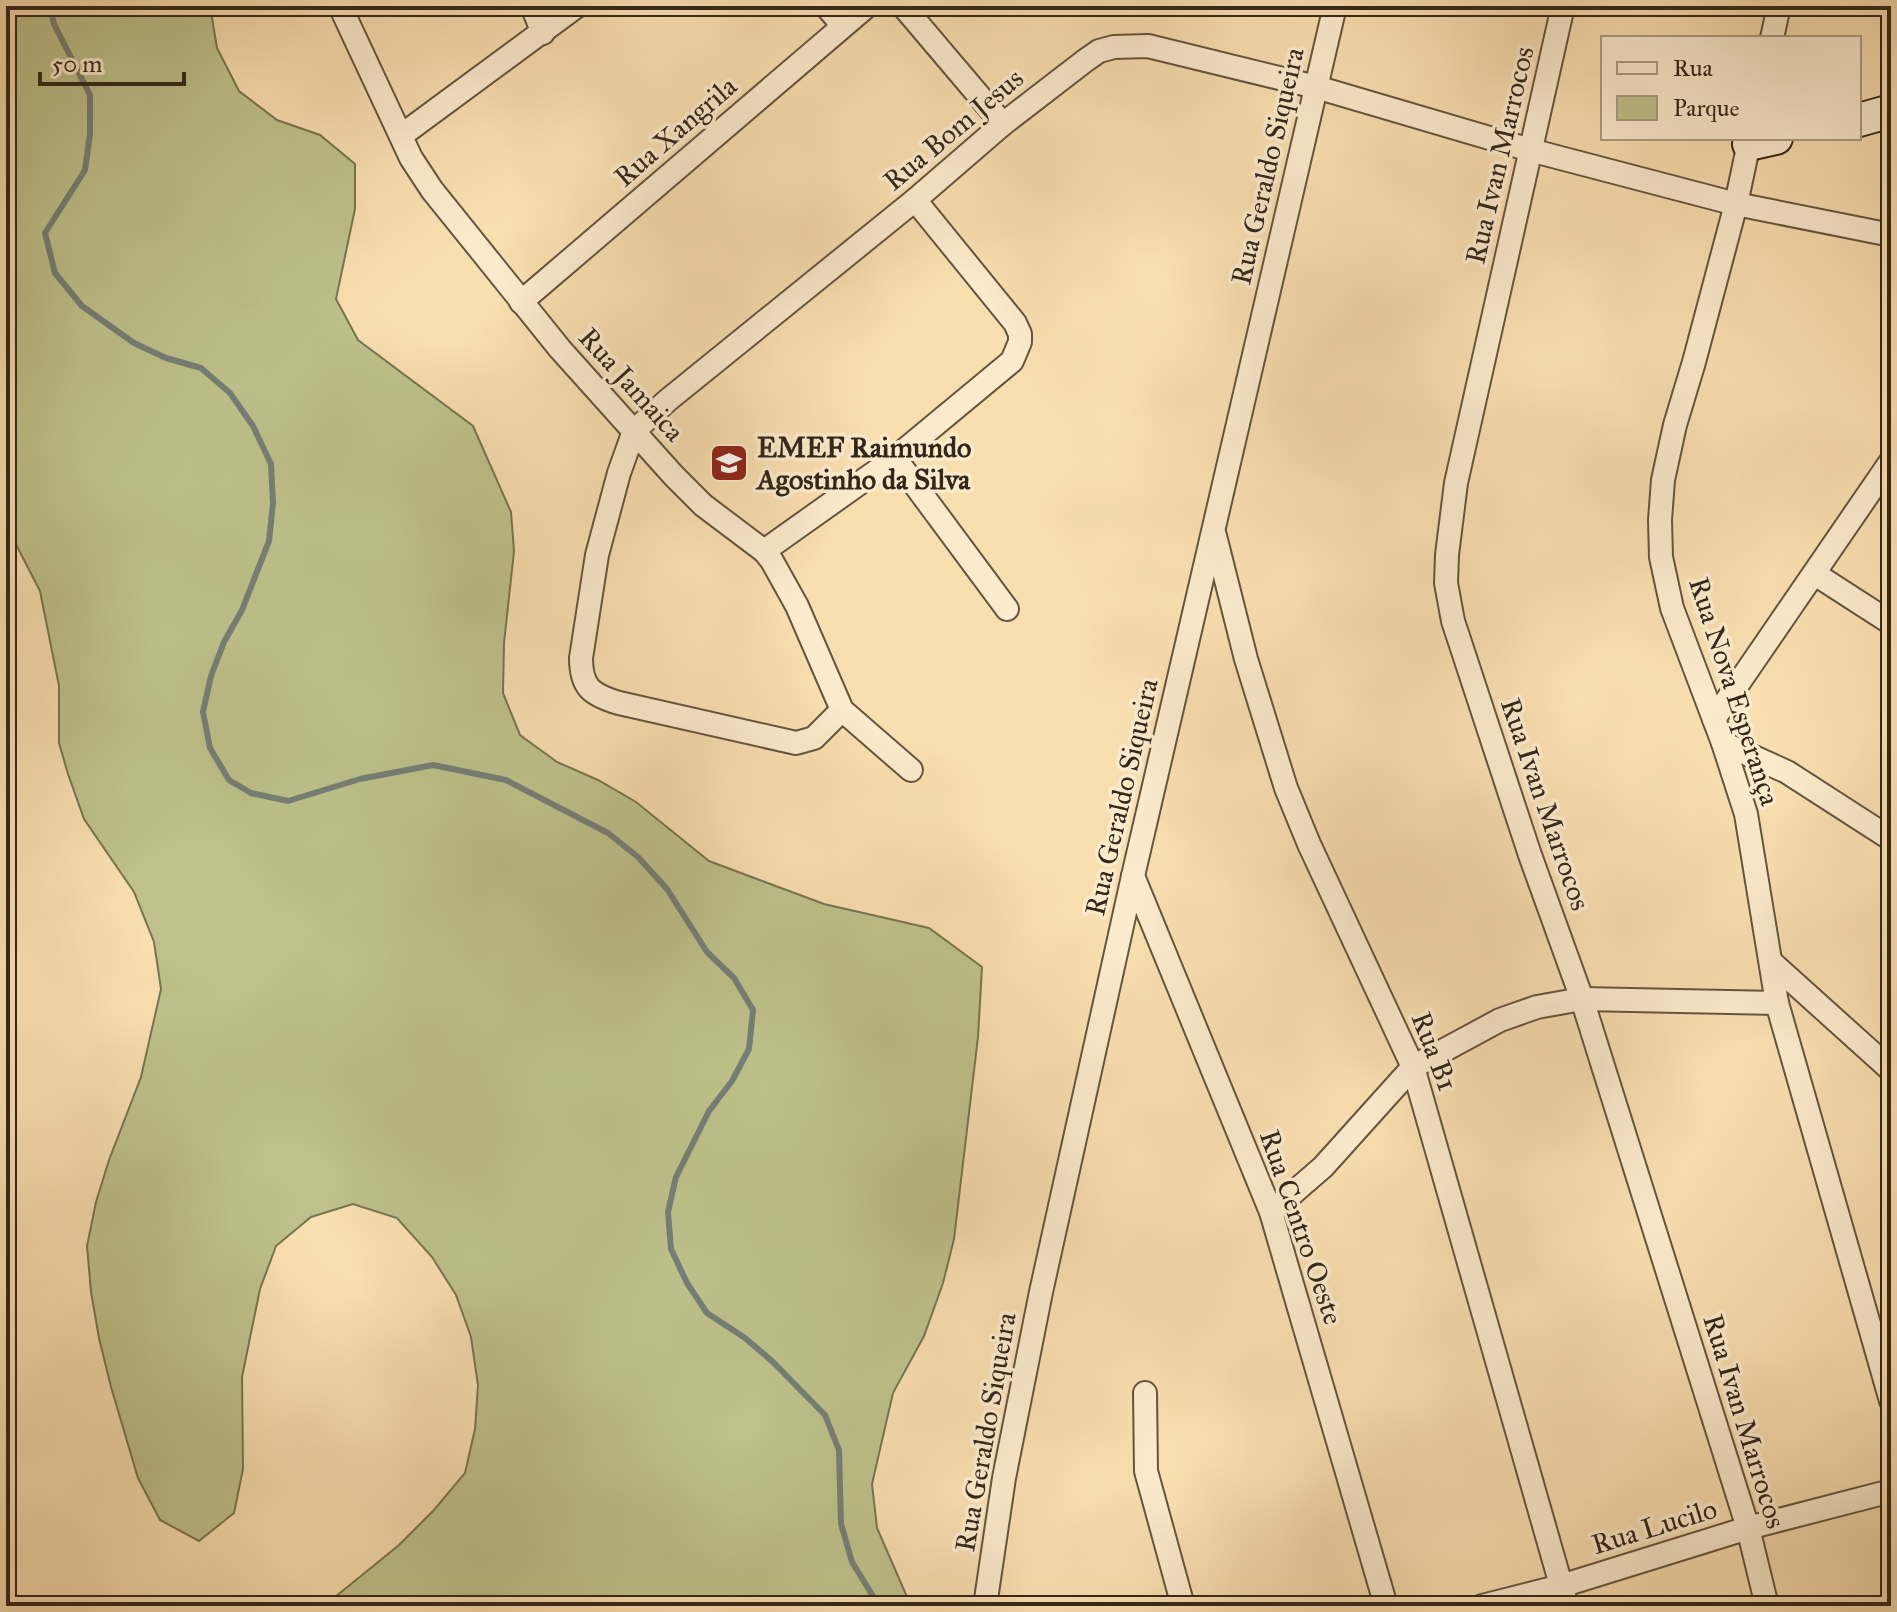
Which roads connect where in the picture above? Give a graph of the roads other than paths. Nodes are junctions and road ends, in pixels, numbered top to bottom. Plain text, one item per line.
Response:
1 (340, 6) edge
2 (532, 6) edge
3 (577, 6) edge
4 (826, 6) edge
5 (867, 6) edge
6 (903, 6) edge
7 (1335, 6) edge
8 (1563, 6) edge
9 (1779, 6) edge
10 (843, 26) junction
11 (543, 33) junction
12 (1772, 36) edge
13 (1316, 87) junction
14 (1891, 111) edge
15 (1861, 119) edge
16 (1003, 124) junction
17 (402, 135) junction
18 (1758, 140) edge
19 (1530, 150) junction
20 (915, 200) junction
21 (1736, 204) junction
22 (1891, 235) edge
23 (521, 302) junction
24 (634, 431) junction
25 (895, 458) junction
26 (1891, 461) edge
27 (1213, 531) junction
28 (764, 551) junction
29 (1815, 574) junction
30 (1007, 609) dead end
31 (1891, 623) edge
32 (842, 710) junction
33 (1714, 719) junction
34 (1723, 743) junction
35 (911, 770) dead end
36 (1891, 839) edge
37 (1133, 876) junction
38 (1771, 962) junction
39 (1582, 999) junction
40 (1777, 1003) junction
41 (1413, 1067) junction
42 (1891, 1070) edge
43 (1271, 1212) junction
44 (1145, 1393) dead end
45 (1891, 1401) edge
46 (1891, 1491) edge
47 (1748, 1528) junction
48 (1564, 1596) edge
49 (985, 1606) edge
50 (1183, 1606) edge
51 (1386, 1606) edge
52 (1482, 1606) edge
53 (1767, 1606) edge

1 - 17 street, Rua Jamaica
2 - 11 street
3 - 11 street
4 - 10 street
5 - 10 street, Rua Xangrila
6 - 16 street
7 - 13 street, Rua Geraldo Siqueira
8 - 19 street, Rua Ivan Marrocos
9 - 12 street
10 - 23 street, Rua Xangrila
11 - 17 street
13 - 16 street, Rua Bom Jesus
13 - 19 street, Rua Bom Jesus
13 - 27 street, Rua Geraldo Siqueira
14 - 15 street
16 - 20 street, Rua Bom Jesus
17 - 23 street, Rua Jamaica
18 - 21 street, Rua Nova Esperança
19 - 21 street, Rua Bom Jesus
19 - 39 street, Rua Ivan Marrocos
20 - 24 street, Rua Bom Jesus
20 - 25 street
21 - 22 street, Rua Bom Jesus
21 - 33 street, Rua Nova Esperança
23 - 24 street, Rua Jamaica
24 - 28 street, Rua Jamaica
24 - 32 street, Rua Bom Jesus
25 - 28 street
25 - 30 street
26 - 29 street
27 - 37 street, Rua Geraldo Siqueira
27 - 41 street, Rua B1
28 - 32 street, Rua Jamaica
29 - 31 street
29 - 33 street
32 - 35 street, Rua Jamaica
33 - 34 street, Rua Nova Esperança
34 - 36 street
34 - 38 street, Rua Nova Esperança
37 - 43 street, Rua Centro Oeste
37 - 49 street, Rua Geraldo Siqueira
38 - 40 street, Rua Nova Esperança
38 - 42 street
39 - 40 street
39 - 41 street
39 - 47 street, Rua Ivan Marrocos
40 - 45 street, Rua Nova Esperança
41 - 43 street
41 - 48 street, Rua B1
43 - 51 street, Rua Centro Oeste
44 - 50 street
46 - 47 street, Rua Lucilo
47 - 48 street, Rua Lucilo
47 - 53 street, Rua Ivan Marrocos
48 - 52 street, Rua Lucilo

